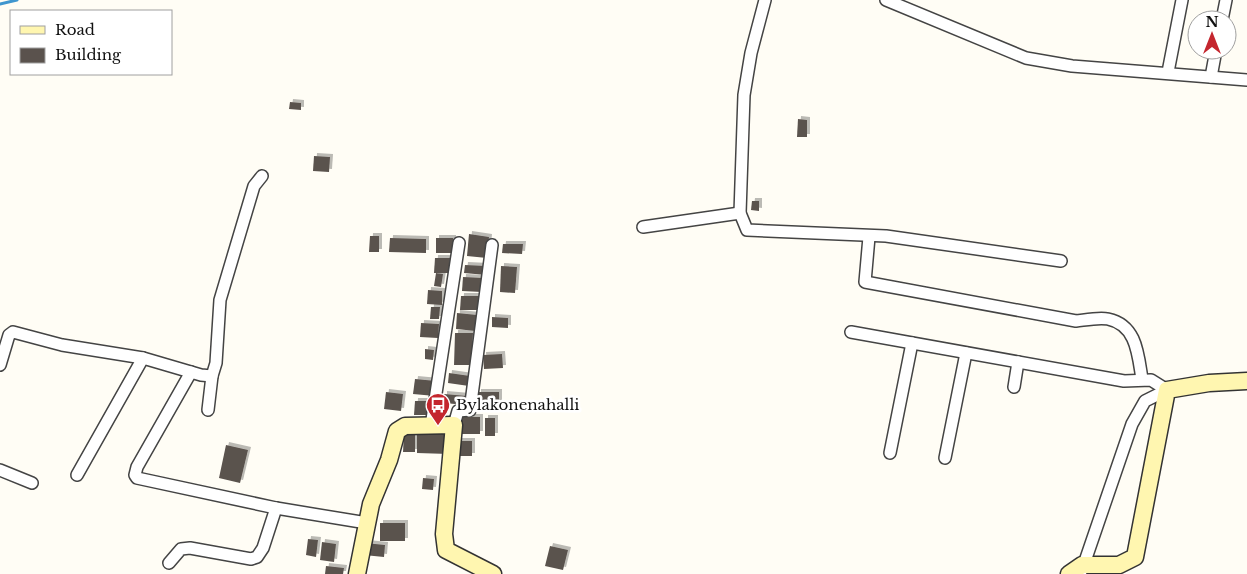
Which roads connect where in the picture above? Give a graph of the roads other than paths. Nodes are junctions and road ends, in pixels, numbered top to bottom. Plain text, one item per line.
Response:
1 (765, 0) edge
2 (886, 0) edge
3 (1182, 0) edge
4 (910, 5) edge
5 (1214, 60) edge
6 (1168, 72) junction
7 (1211, 76) junction
8 (1247, 80) edge
9 (262, 176) dead end
10 (740, 213) junction
11 (643, 227) dead end
12 (870, 237) junction
13 (460, 243) dead end
14 (492, 245) dead end
15 (1061, 261) dead end
16 (851, 332) dead end
17 (912, 343) junction
18 (966, 353) junction
19 (143, 358) junction
20 (1018, 362) junction
21 (0, 364) edge
22 (191, 372) junction
23 (212, 376) junction
24 (1142, 379) junction
25 (1247, 381) edge
26 (1014, 387) dead end
27 (1166, 390) junction
28 (208, 410) dead end
29 (454, 425) junction
30 (430, 426) junction
31 (890, 453) dead end
32 (945, 458) dead end
33 (0, 470) edge
34 (77, 475) dead end
35 (32, 483) dead end
36 (276, 508) junction
37 (367, 523) junction
38 (169, 563) dead end
39 (1077, 571) edge
40 (357, 574) edge
41 (493, 574) edge

1 - 10 street
2 - 4 street
3 - 6 street
4 - 6 street
5 - 7 street
6 - 7 street
7 - 8 street
9 - 23 street
10 - 11 street
10 - 12 street
12 - 15 street
12 - 24 street
13 - 30 street
14 - 29 street
16 - 17 street
17 - 18 street
17 - 31 street
18 - 20 street
18 - 32 street
19 - 21 street
19 - 22 street
19 - 34 street
20 - 24 street
20 - 26 street
22 - 23 street
22 - 36 street
23 - 28 street
24 - 27 street
25 - 27 street
27 - 39 street
27 - 39 street
29 - 30 street
29 - 41 street
30 - 37 street
33 - 35 street
36 - 37 street
36 - 38 street
37 - 40 street

